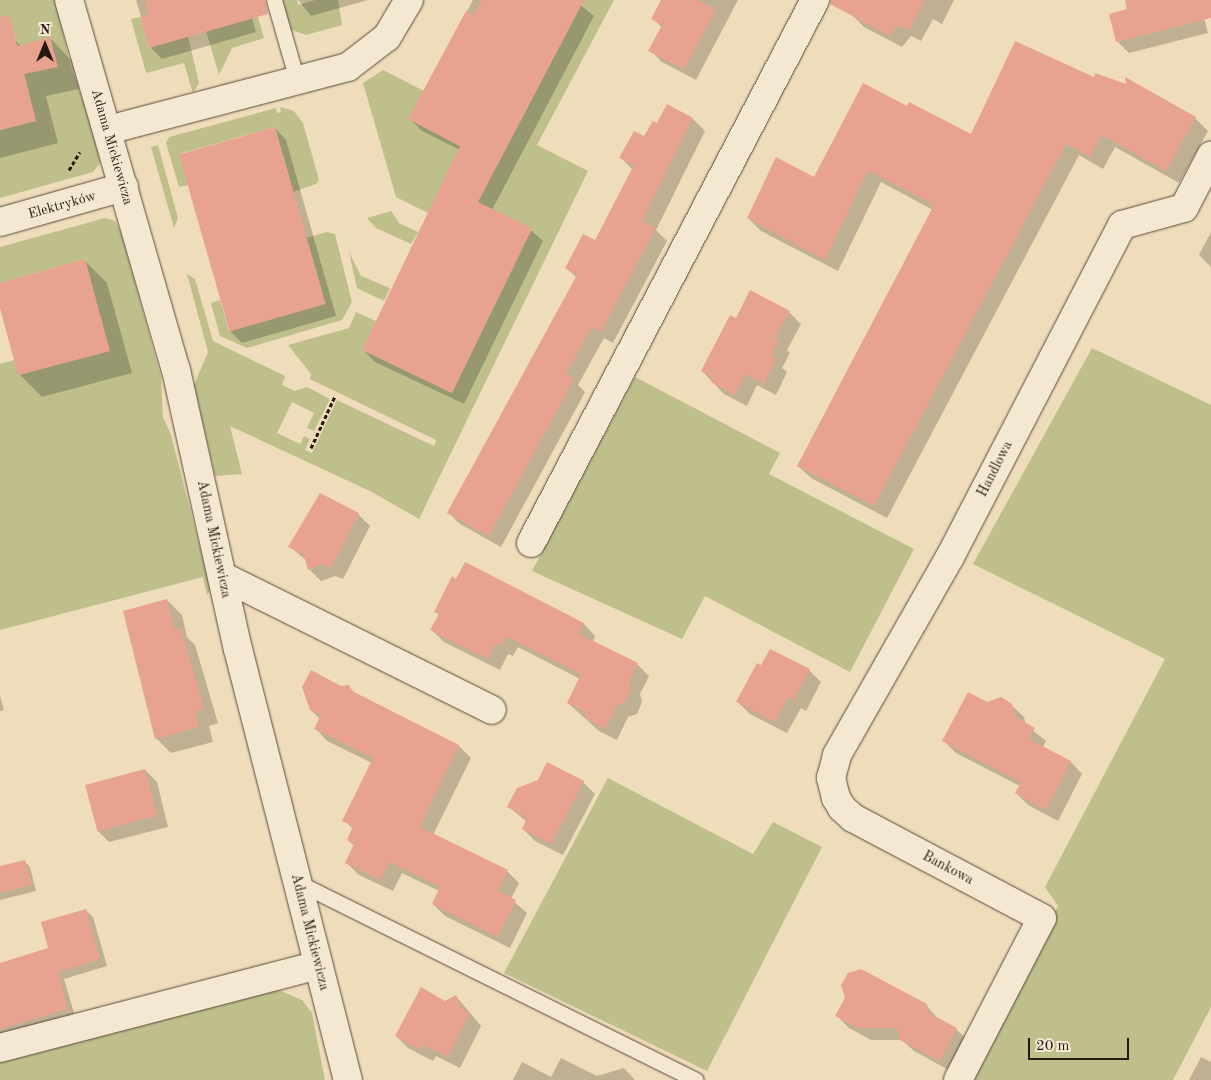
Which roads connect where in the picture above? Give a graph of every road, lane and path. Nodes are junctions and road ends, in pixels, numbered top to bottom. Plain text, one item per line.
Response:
1 (69, 0) edge
2 (274, 0) edge
3 (410, 0) edge
4 (815, 0) edge
5 (297, 80) junction
6 (108, 130) junction
7 (1211, 156) edge
8 (124, 187) junction
9 (0, 222) edge
10 (336, 396) dead end
11 (311, 448) dead end
12 (531, 543) dead end
13 (222, 576) junction
14 (492, 710) dead end
15 (853, 818) joint
16 (297, 882) junction
17 (318, 965) junction
18 (0, 1048) edge
19 (348, 1080) edge
20 (696, 1080) edge
21 (958, 1080) edge

1 - 6 street, Adama Mickiewicza
2 - 5 lane
3 - 5 street
4 - 12 street
5 - 6 street
6 - 8 street, Adama Mickiewicza
7 - 15 street, Handlowa
8 - 9 street, Elektryków
8 - 13 street, Adama Mickiewicza
10 - 11 path
13 - 14 street
13 - 16 street, Adama Mickiewicza
15 - 21 street, Bankowa
16 - 17 street, Adama Mickiewicza
16 - 20 lane
17 - 18 street
17 - 19 street, Adama Mickiewicza

